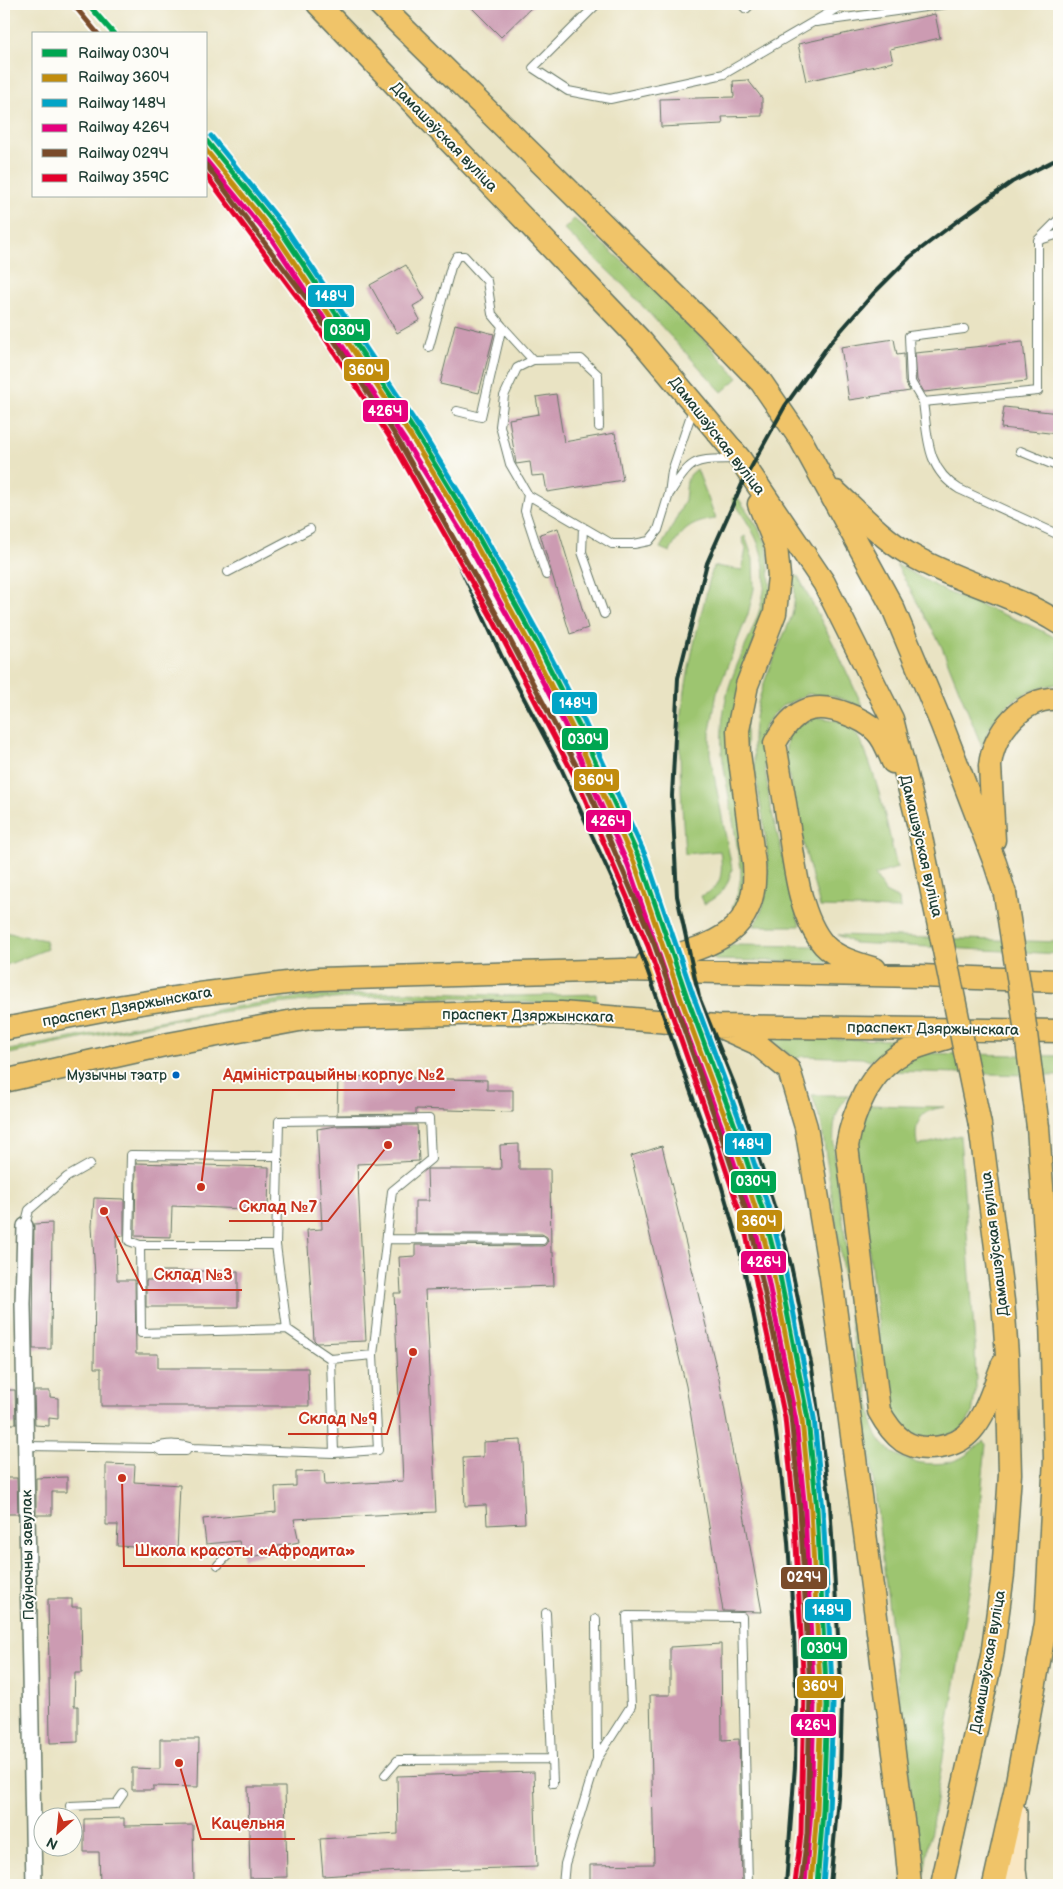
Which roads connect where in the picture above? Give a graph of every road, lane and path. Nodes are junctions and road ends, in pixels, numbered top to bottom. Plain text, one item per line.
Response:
1 (318, 4) edge
2 (379, 4) edge
3 (597, 4) edge
4 (741, 4) edge
5 (751, 4) edge
6 (844, 4) edge
7 (947, 4) edge
8 (905, 7) edge
9 (811, 23) junction
10 (1059, 220) edge
11 (1059, 234) edge
12 (1038, 240) junction
13 (502, 326) junction
14 (964, 329) dead end
15 (429, 347) dead end
16 (533, 360) junction
17 (923, 402) junction
18 (694, 406) junction
19 (457, 411) dead end
20 (599, 427) dead end
21 (1020, 452) dead end
22 (740, 459) junction
23 (1059, 466) edge
24 (825, 482) junction
25 (669, 494) junction
26 (528, 495) junction
27 (583, 527) junction
28 (310, 529) dead end
29 (1059, 535) edge
30 (228, 572) dead end
31 (546, 575) dead end
32 (604, 614) dead end
33 (1059, 623) edge
34 (1059, 699) edge
35 (919, 827) junction
36 (995, 863) junction
37 (623, 970) junction
38 (908, 976) junction
39 (1059, 981) edge
40 (717, 1026) junction
41 (4, 1029) edge
42 (981, 1029) junction
43 (1059, 1031) edge
44 (4, 1081) edge
45 (278, 1156) junction
46 (90, 1164) dead end
47 (25, 1226) joint
48 (387, 1239) junction
49 (542, 1240) dead end
50 (140, 1245) junction
51 (276, 1245) junction
52 (287, 1329) junction
53 (373, 1355) junction
54 (1007, 1356) junction
55 (331, 1359) junction
56 (27, 1446) junction
57 (334, 1453) junction
58 (231, 1552) dead end
59 (218, 1565) dead end
60 (1059, 1601) edge
61 (546, 1613) dead end
62 (596, 1619) dead end
63 (1046, 1623) junction
64 (552, 1759) junction
65 (597, 1759) junction
66 (385, 1775) dead end
67 (553, 1783) dead end
68 (1016, 1787) junction
69 (123, 1794) dead end
70 (70, 1806) dead end
71 (34, 1885) edge
72 (563, 1885) edge
73 (748, 1885) edge
74 (910, 1885) edge
75 (942, 1885) edge
76 (994, 1885) edge
77 (1017, 1885) edge

1 - 18 main road, Дамашэўская вуліца
2 - 24 main road
3 - 9 lane
4 - 5 lane
6 - 9 lane
7 - 8 lane
8 - 9 lane
10 - 12 lane
11 - 12 lane
12 - 17 lane
13 - 15 lane
13 - 16 lane
13 - 19 lane
14 - 17 lane
16 - 20 lane
16 - 26 lane
17 - 29 lane
18 - 22 main road, Дамашэўская вуліца
18 - 25 lane
21 - 23 lane
22 - 25 lane
22 - 35 main road, Дамашэўская вуліца
22 - 37 main road
24 - 33 main road
24 - 36 main road
25 - 27 lane
26 - 27 lane
26 - 31 lane
27 - 32 lane
28 - 30 lane
34 - 36 main road
35 - 38 main road
35 - 54 main road, Дамашэўская вуліца, bridge
36 - 63 main road, bridge
37 - 38 main road, праспект Дзяржынскага
37 - 41 main road, праспект Дзяржынскага
38 - 39 main road, праспект Дзяржынскага
40 - 42 main road, праспект Дзяржынскага
40 - 44 main road, праспект Дзяржынскага
40 - 74 main road
42 - 43 main road, праспект Дзяржынскага
42 - 54 main road
45 - 48 lane
45 - 50 lane
45 - 51 lane
46 - 47 lane
47 - 56 street, Паўночны завулак
48 - 49 lane
48 - 53 lane
50 - 51 lane
50 - 52 lane
51 - 52 lane
52 - 55 lane
53 - 55 lane
53 - 57 lane
54 - 75 main road, Дамашэўская вуліца
55 - 57 lane
56 - 57 lane
56 - 71 street, Паўночны завулак
58 - 59 lane
60 - 63 main road
61 - 64 lane
62 - 65 lane
63 - 68 main road
64 - 66 lane
64 - 67 lane
65 - 72 lane
65 - 73 lane
68 - 76 main road
68 - 77 main road
69 - 70 lane

